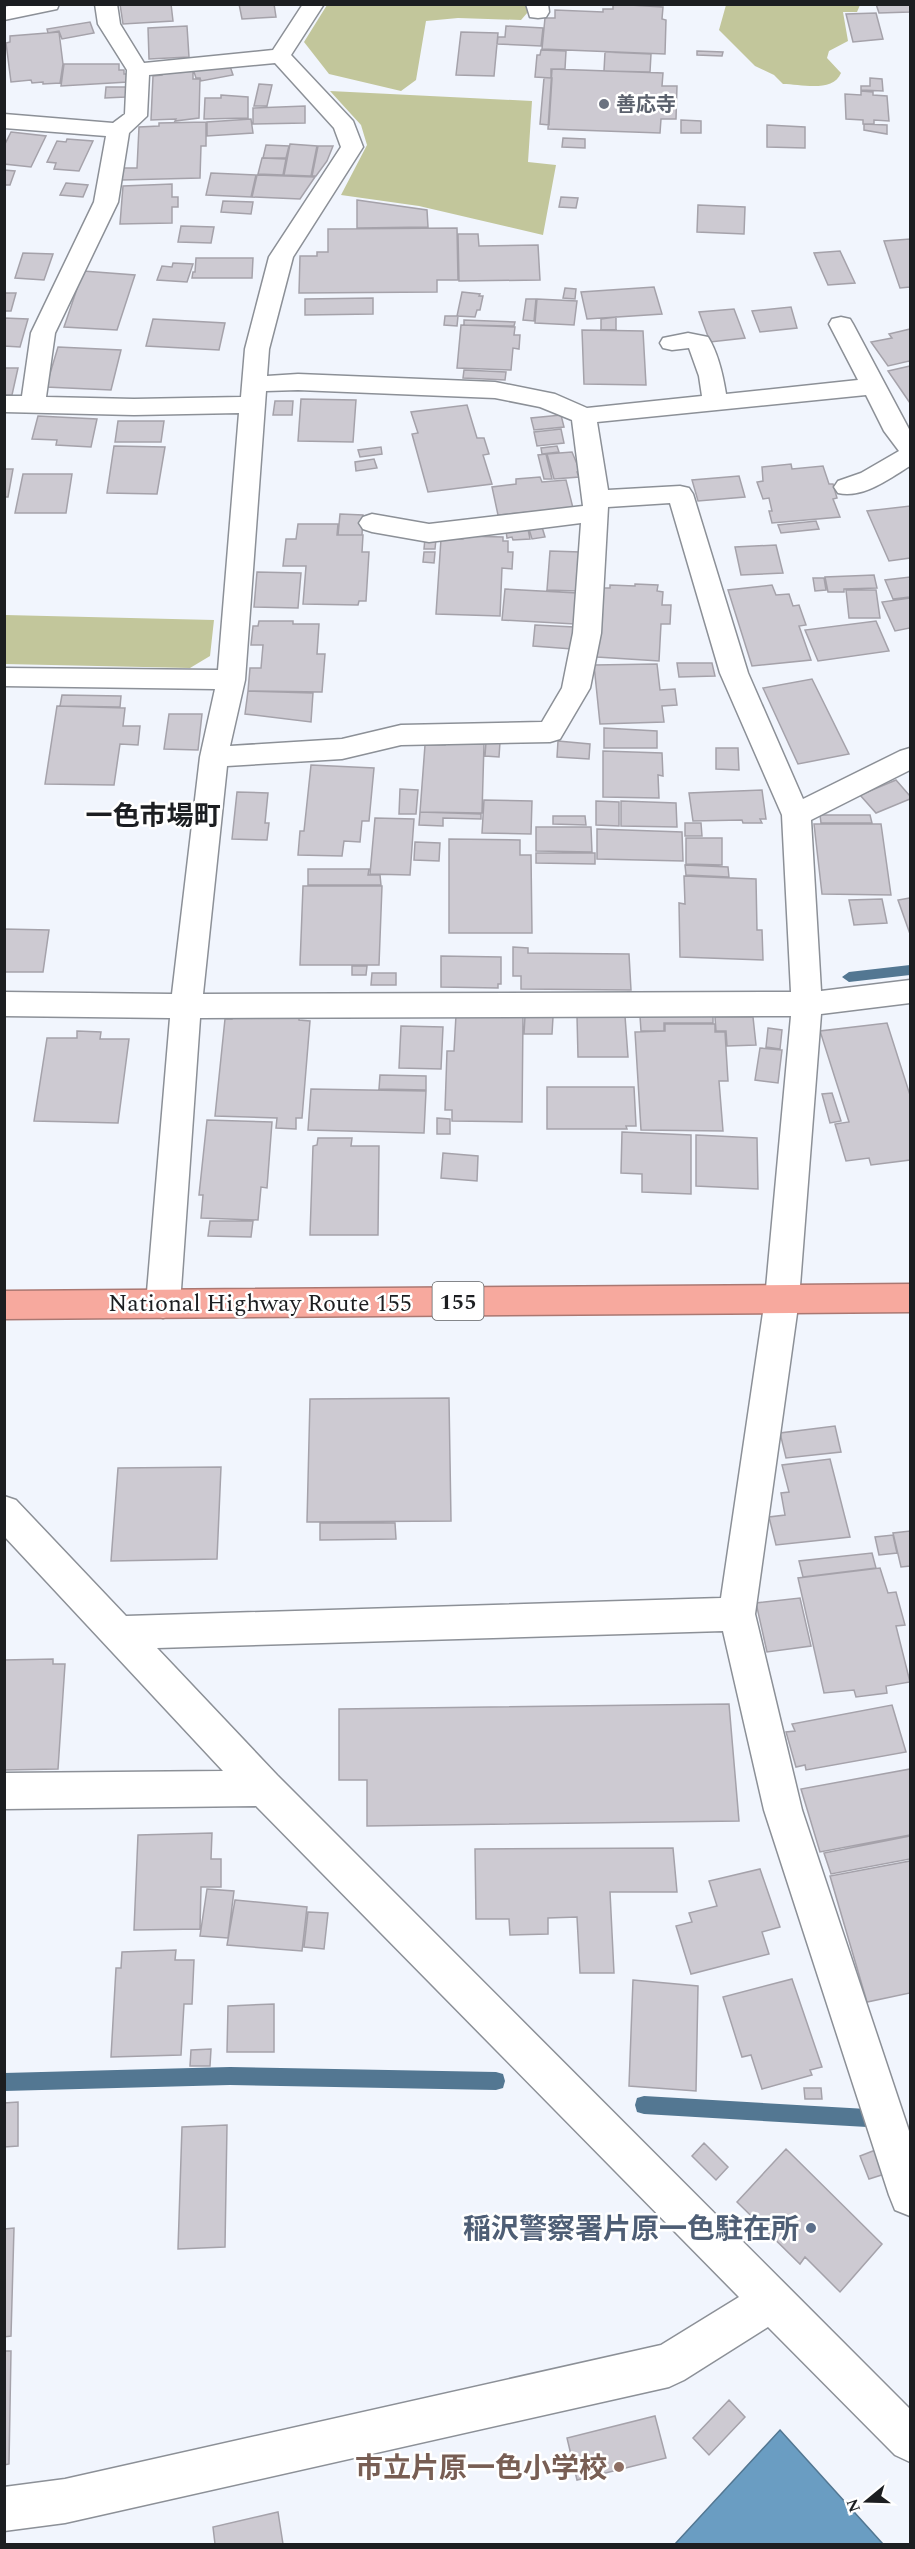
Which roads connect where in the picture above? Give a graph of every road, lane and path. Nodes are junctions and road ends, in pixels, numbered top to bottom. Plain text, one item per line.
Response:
1 (49, 4) edge
2 (106, 4) edge
3 (314, 4) edge
4 (4, 14) edge
5 (280, 56) junction
6 (138, 69) junction
7 (4, 121) edge
8 (118, 130) junction
9 (841, 324) dead end
10 (672, 343) dead end
11 (874, 386) junction
12 (253, 394) junction
13 (715, 402) junction
14 (4, 404) edge
15 (33, 404) junction
16 (584, 416) junction
17 (910, 448) edge
18 (910, 455) edge
19 (847, 487) dead end
20 (595, 506) junction
21 (372, 523) dead end
22 (4, 677) edge
23 (231, 680) junction
24 (214, 757) junction
25 (910, 758) edge
26 (796, 815) junction
27 (910, 992) edge
28 (4, 1004) edge
29 (807, 1004) junction
30 (186, 1006) junction
31 (910, 1298) edge
32 (782, 1299) junction
33 (163, 1304) junction
34 (4, 1305) edge
35 (4, 1511) edge
36 (737, 1614) junction
37 (117, 1633) junction
38 (264, 1788) junction
39 (4, 1791) edge
40 (910, 2195) edge
41 (771, 2301) junction
42 (910, 2440) edge
43 (4, 2509) edge

1 - 4 street
2 - 6 street
3 - 5 street
5 - 6 street
5 - 12 street
6 - 8 street
7 - 8 street
8 - 15 street
9 - 11 street
10 - 13 street
11 - 13 street
11 - 17 street
12 - 15 street
12 - 16 street
12 - 23 street
13 - 16 street
14 - 15 street
16 - 20 street
18 - 19 street
20 - 21 street
20 - 24 street
20 - 26 street
22 - 23 street
23 - 24 street
24 - 30 street
25 - 26 street
26 - 29 street
27 - 29 street
28 - 30 street
29 - 30 street
29 - 32 street
30 - 33 street
31 - 32 highway, National Highway Route 155 / 155
32 - 33 highway, National Highway Route 155 / 155
32 - 36 street
33 - 34 highway, National Highway Route 155 / 155
35 - 37 street
36 - 37 street
36 - 40 street
37 - 38 street
38 - 39 street
38 - 41 street
41 - 42 street
41 - 43 street

